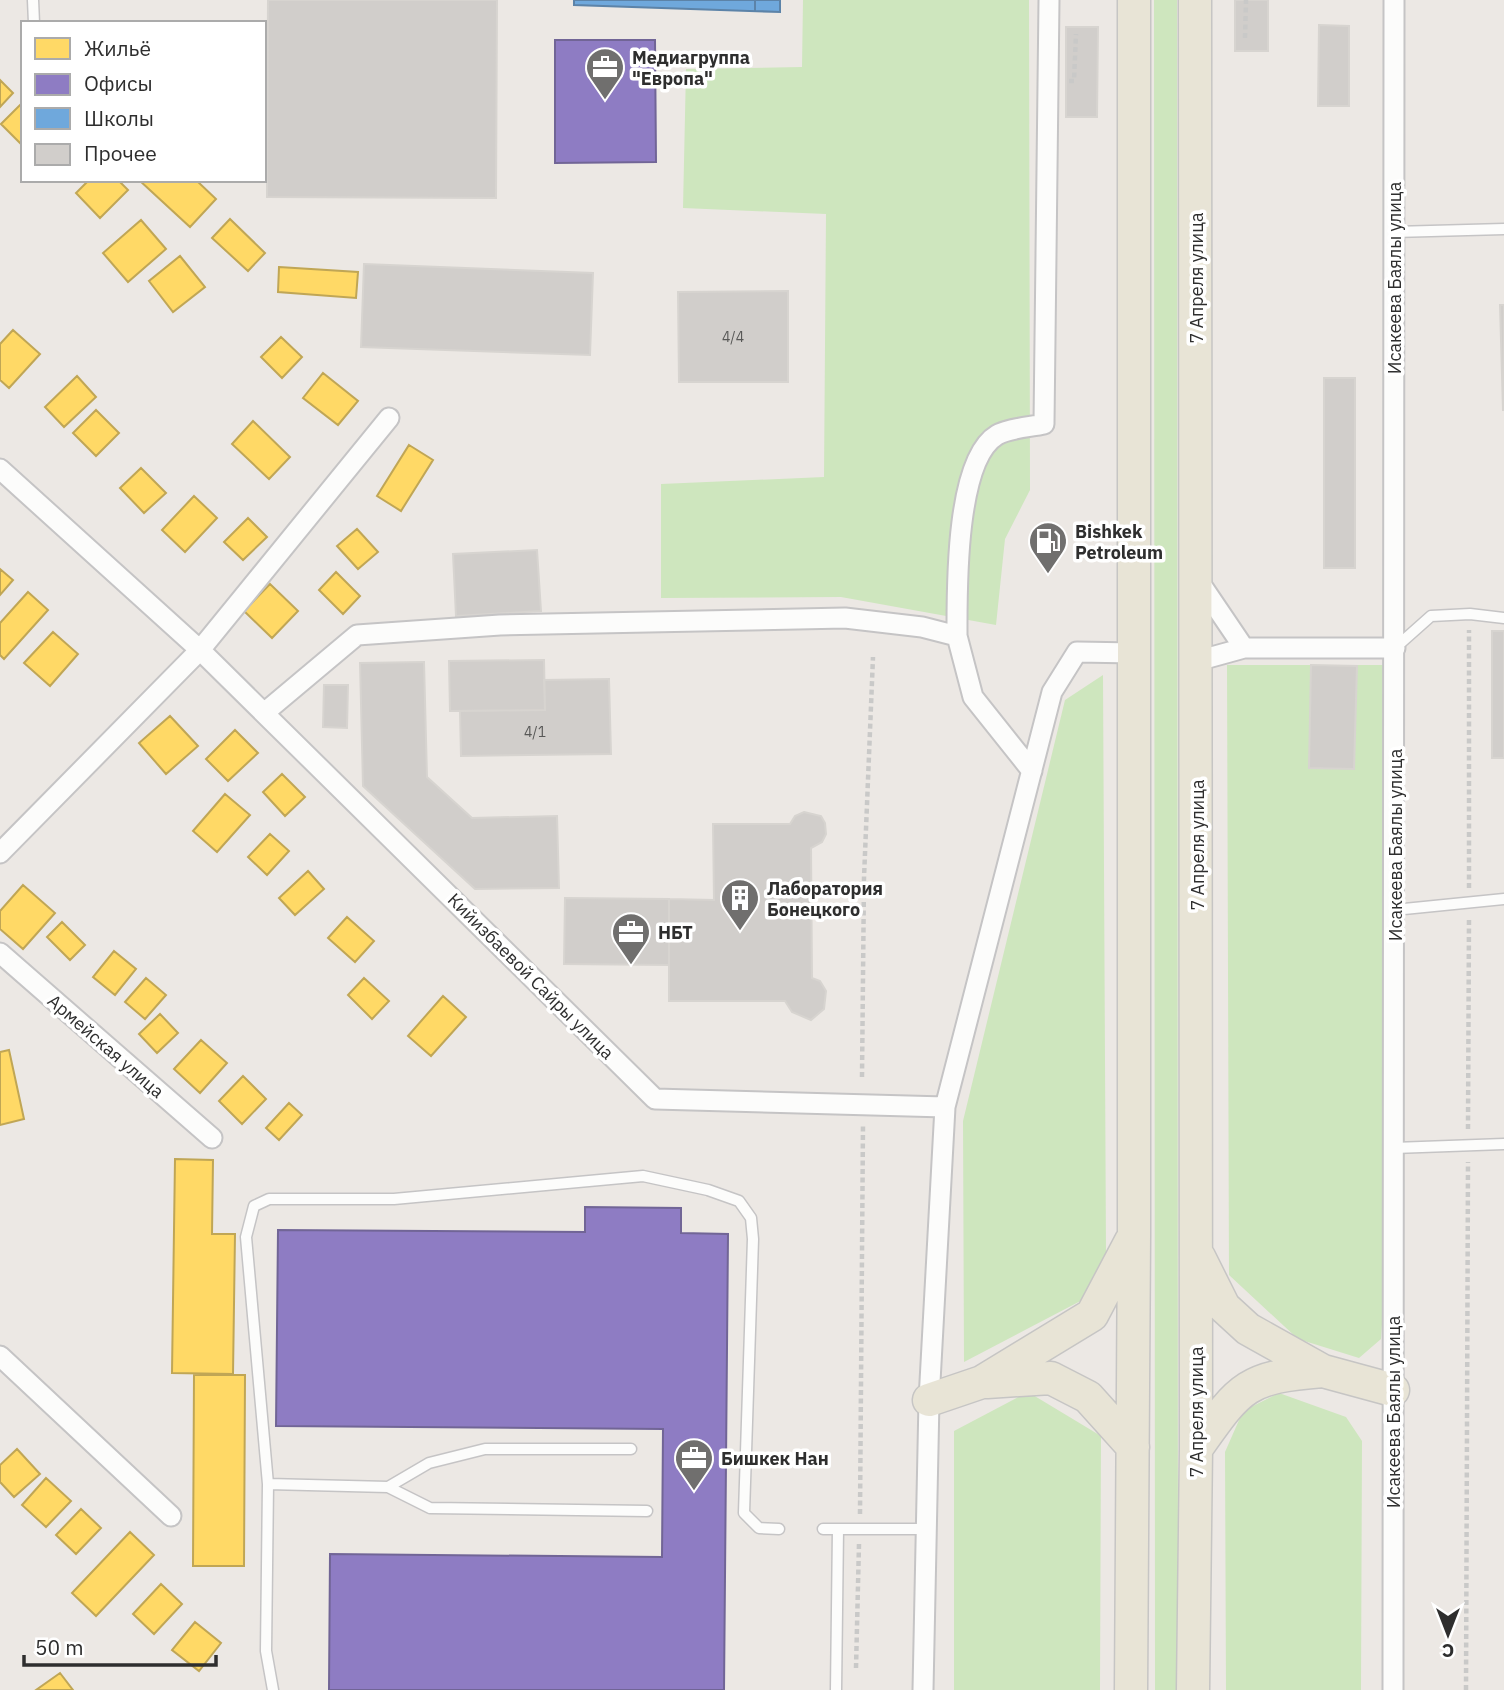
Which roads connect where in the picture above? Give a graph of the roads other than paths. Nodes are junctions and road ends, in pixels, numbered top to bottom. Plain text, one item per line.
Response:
1 (33, 0) edge
2 (1049, 0) edge
3 (1134, 0) edge
4 (1195, 0) edge
5 (1394, 0) edge
6 (34, 21) edge
7 (1504, 229) edge
8 (1394, 232) junction
9 (389, 418) dead end
10 (0, 470) edge
11 (1196, 578) junction
12 (1504, 618) edge
13 (957, 636) junction
14 (1244, 648) junction
15 (1395, 648) junction
16 (200, 650) junction
17 (1135, 653) junction
18 (1197, 661) junction
19 (264, 713) junction
20 (1032, 771) junction
21 (0, 853) edge
22 (1504, 900) edge
23 (1394, 910) junction
24 (0, 953) edge
25 (945, 1107) junction
26 (212, 1138) dead end
27 (1504, 1144) edge
28 (1394, 1148) junction
29 (1134, 1236) junction
30 (1196, 1250) junction
31 (0, 1356) edge
32 (1323, 1371) junction
33 (982, 1382) junction
34 (1393, 1390) junction
35 (929, 1400) junction
36 (1133, 1447) junction
37 (631, 1449) dead end
38 (1196, 1449) junction
39 (268, 1485) junction
40 (388, 1488) junction
41 (647, 1511) dead end
42 (171, 1516) dead end
43 (779, 1529) dead end
44 (823, 1529) dead end
45 (838, 1529) junction
46 (925, 1529) junction
47 (273, 1690) edge
48 (836, 1690) edge
49 (923, 1690) edge
50 (1130, 1690) edge
51 (1193, 1690) edge
52 (1393, 1690) edge

1 - 6 lane
2 - 13 street
3 - 17 main road
4 - 11 main road, 7 Апреля улица
5 - 8 street, Исакеева Баялы улица
7 - 8 lane
8 - 15 street, Исакеева Баялы улица
9 - 16 street
10 - 16 street, Кийизбаевой Сайры улица
11 - 14 street
11 - 18 main road, 7 Апреля улица
12 - 15 lane
13 - 19 street
13 - 20 street
14 - 15 street
14 - 18 street
15 - 23 street, Исакеева Баялы улица
16 - 19 street, Кийизбаевой Сайры улица
16 - 21 street
17 - 20 street
17 - 29 main road
18 - 30 main road, 7 Апреля улица
19 - 25 street, Кийизбаевой Сайры улица
20 - 25 street
22 - 23 lane
23 - 28 street, Исакеева Баялы улица
24 - 26 street, Армейская улица
25 - 35 street
27 - 28 lane
28 - 34 street, Исакеева Баялы улица
29 - 33 main road
29 - 36 main road
30 - 32 main road
30 - 38 main road, 7 Апреля улица
31 - 42 street
32 - 34 main road
32 - 38 main road
33 - 35 main road
33 - 36 main road
34 - 52 street, Исакеева Баялы улица
35 - 46 street
36 - 50 main road
37 - 40 lane
38 - 51 main road, 7 Апреля улица
39 - 40 lane
39 - 43 lane
39 - 47 lane
40 - 41 lane
44 - 45 lane
45 - 46 lane
45 - 48 lane
46 - 49 street

